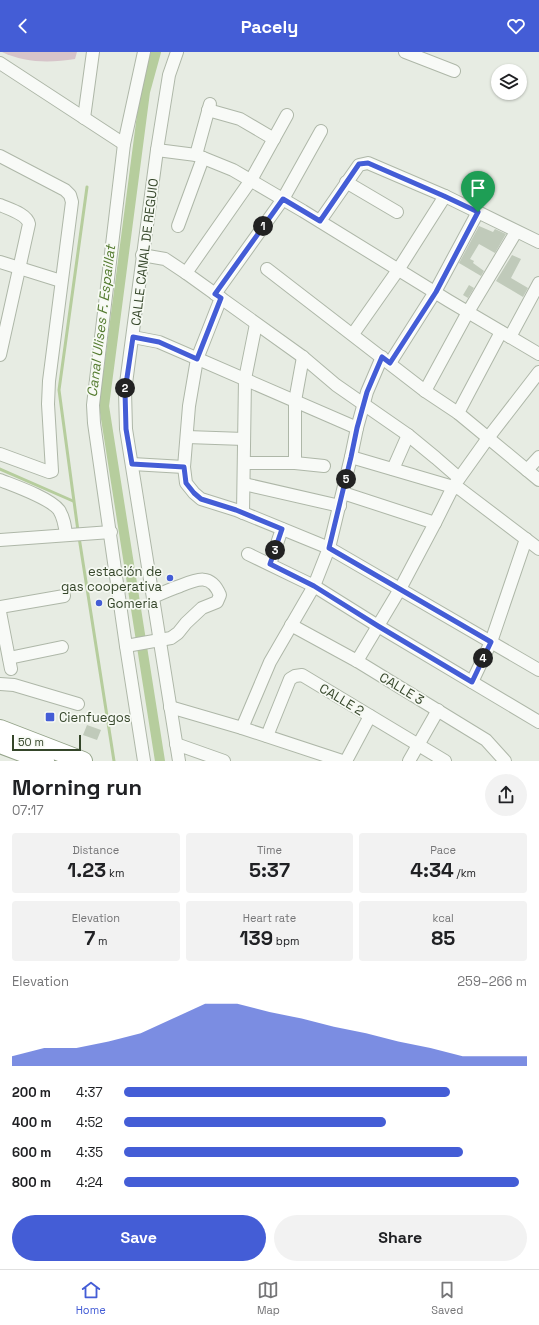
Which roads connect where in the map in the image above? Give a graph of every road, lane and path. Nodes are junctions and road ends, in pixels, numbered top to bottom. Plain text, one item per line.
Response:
1 (93, 52) edge
2 (144, 52) edge
3 (177, 52) edge
4 (405, 52) edge
5 (0, 63) edge
6 (454, 71) dead end
7 (287, 115) dead end
8 (84, 118) junction
9 (321, 131) dead end
10 (274, 139) junction
11 (124, 144) junction
12 (157, 150) junction
13 (0, 156) edge
14 (200, 156) junction
15 (251, 180) junction
16 (346, 182) junction
17 (444, 196) junction
18 (283, 199) junction
19 (0, 205) edge
20 (397, 212) dead end
21 (478, 212) junction
22 (320, 221) junction
23 (178, 226) dead end
24 (516, 232) junction
25 (539, 242) edge
26 (142, 256) junction
27 (0, 262) edge
28 (19, 268) junction
29 (267, 269) dead end
30 (398, 270) junction
31 (186, 273) junction
32 (61, 281) junction
33 (539, 283) edge
34 (436, 292) junction
35 (218, 296) junction
36 (468, 312) junction
37 (256, 324) junction
38 (353, 334) junction
39 (505, 334) junction
40 (133, 337) junction
41 (539, 354) edge
42 (0, 355) edge
43 (303, 357) junction
44 (197, 359) junction
45 (386, 360) junction
46 (539, 372) edge
47 (245, 379) junction
48 (425, 391) junction
49 (295, 401) junction
50 (364, 404) junction
51 (458, 413) junction
52 (357, 428) junction
53 (408, 435) junction
54 (187, 437) junction
55 (488, 438) junction
56 (244, 439) junction
57 (0, 454) edge
58 (351, 457) junction
59 (539, 457) edge
60 (244, 463) junction
61 (295, 463) junction
62 (132, 464) junction
63 (324, 466) dead end
64 (184, 467) junction
65 (393, 469) junction
66 (527, 470) junction
67 (0, 480) edge
68 (539, 480) edge
69 (456, 483) junction
70 (244, 484) junction
71 (343, 493) junction
72 (340, 506) junction
73 (243, 513) junction
74 (435, 523) junction
75 (282, 529) junction
76 (110, 532) junction
77 (75, 534) junction
78 (526, 539) junction
79 (0, 540) edge
80 (329, 548) junction
81 (539, 549) edge
82 (248, 554) dead end
83 (270, 564) junction
84 (314, 586) junction
85 (400, 589) junction
86 (64, 596) dead end
87 (153, 597) junction
88 (0, 607) edge
89 (0, 612) edge
90 (291, 625) junction
91 (378, 626) junction
92 (157, 640) junction
93 (491, 642) junction
94 (130, 645) junction
95 (62, 647) dead end
96 (356, 661) junction
97 (538, 667) edge
98 (472, 682) junction
99 (0, 684) edge
100 (78, 704) dead end
101 (170, 707) junction
102 (438, 710) junction
103 (370, 716) junction
104 (539, 722) edge
105 (242, 728) junction
106 (0, 729) edge
107 (267, 736) junction
108 (0, 744) edge
109 (176, 744) junction
110 (418, 745) junction
111 (45, 761) edge
112 (83, 761) edge
113 (144, 761) edge
114 (179, 761) edge
115 (224, 761) edge
116 (342, 761) edge
117 (346, 761) edge
118 (409, 761) edge
119 (445, 761) edge
120 (505, 761) edge

1 - 8 street
2 - 11 street
3 - 12 street, CALLE CANAL DE REGUIO
4 - 6 street
5 - 8 street
7 - 10 street
8 - 11 street
9 - 18 street
10 - 14 street
10 - 15 street
11 - 76 street
12 - 14 street
12 - 26 street, CALLE CANAL DE REGUIO
13 - 32 street
14 - 15 street
14 - 23 street
15 - 18 street
15 - 31 street
16 - 17 street
16 - 20 street
16 - 22 street
17 - 21 street
17 - 30 street
18 - 22 street
18 - 35 street
19 - 28 street
21 - 24 street
21 - 34 street
22 - 30 street
24 - 25 street
24 - 36 street
26 - 31 street
26 - 40 street, CALLE CANAL DE REGUIO
27 - 28 street
28 - 32 street
28 - 42 street
29 - 38 street
30 - 34 street
30 - 38 street
31 - 35 street
32 - 57 street
33 - 39 street
34 - 36 street
34 - 45 street
35 - 37 street
35 - 44 street
36 - 39 street
36 - 48 street
37 - 43 street
37 - 47 street
38 - 45 street
39 - 41 street
39 - 51 street
40 - 44 street
40 - 62 street, CALLE CANAL DE REGUIO
43 - 49 street
43 - 50 street
44 - 47 street
44 - 54 street
45 - 48 street
45 - 50 street
46 - 55 street
47 - 49 street
47 - 56 street
48 - 51 street
49 - 52 street
49 - 61 street
50 - 52 street
50 - 53 street
51 - 55 street
52 - 58 street
53 - 65 street
53 - 69 street
54 - 56 street
54 - 64 street
55 - 66 street
55 - 69 street
56 - 60 street
58 - 65 street
58 - 71 street
59 - 66 street
60 - 61 street
60 - 70 street
61 - 63 street
62 - 64 street
62 - 87 street, CALLE CANAL DE REGUIO
64 - 73 street
65 - 69 street
66 - 68 street
67 - 77 street
69 - 74 street
69 - 78 street
70 - 72 street
70 - 73 street
71 - 72 street
71 - 74 street
72 - 80 street
73 - 75 street
74 - 85 street
75 - 80 street
75 - 83 street
76 - 77 street
76 - 94 street
77 - 79 street
78 - 81 street
78 - 93 street
80 - 84 street
80 - 85 street
82 - 83 street
83 - 84 street
84 - 90 street
84 - 91 street
85 - 91 street
85 - 93 street
86 - 88 street
87 - 92 street, CALLE CANAL DE REGUIO
87 - 92 street
89 - 95 street
90 - 96 street, CALLE 3
90 - 105 street
91 - 96 street
91 - 98 street
92 - 94 street
92 - 101 street, CALLE CANAL DE REGUIO
93 - 97 street
93 - 98 street
94 - 113 street
96 - 102 street, CALLE 3
98 - 104 street
99 - 100 street
101 - 105 street
101 - 109 street, CALLE CANAL DE REGUIO
102 - 110 street
102 - 120 street, CALLE 3
103 - 107 street, CALLE 2
103 - 110 street, CALLE 2
103 - 117 street
105 - 107 street
106 - 112 highway
107 - 116 street
108 - 111 highway
109 - 114 street, CALLE CANAL DE REGUIO
109 - 115 street
110 - 118 street
110 - 119 street, CALLE 2

